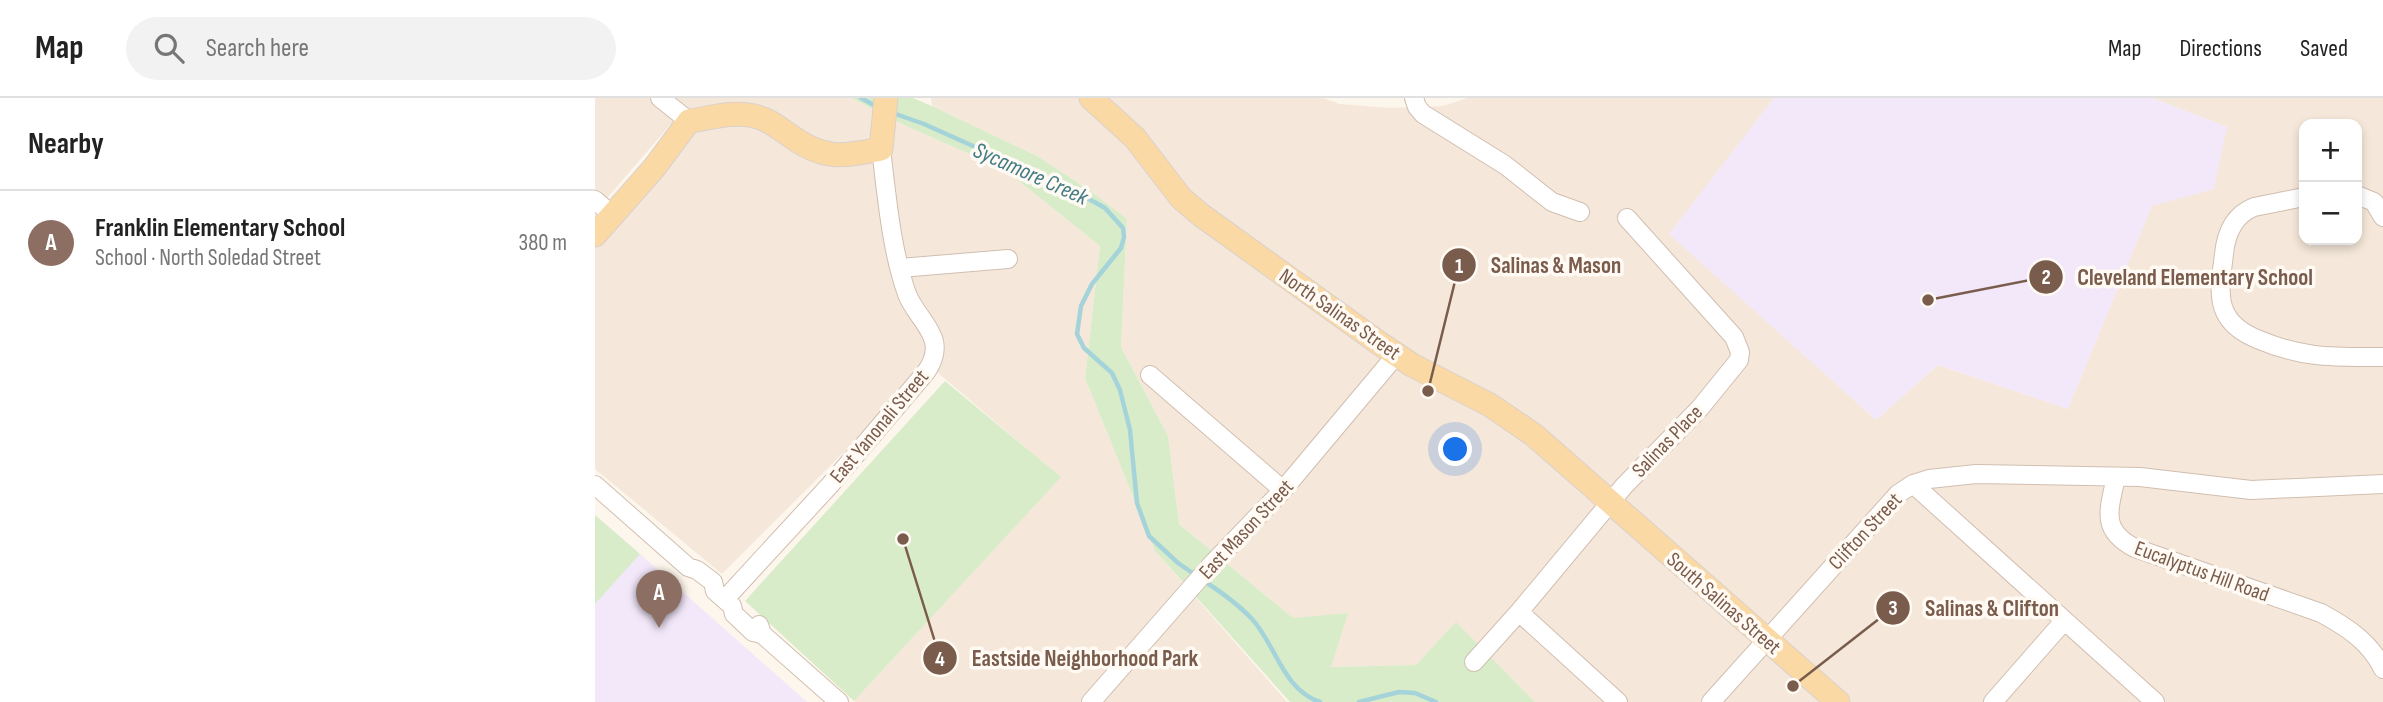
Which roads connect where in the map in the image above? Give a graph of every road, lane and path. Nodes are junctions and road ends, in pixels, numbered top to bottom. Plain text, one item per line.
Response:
1 (660, 98) edge
2 (1091, 98) edge
3 (1414, 98) edge
4 (885, 105) edge
5 (683, 109) edge
6 (881, 149) junction
7 (2362, 197) edge
8 (2299, 198) edge
9 (604, 207) edge
10 (1580, 212) dead end
11 (2383, 217) edge
12 (1627, 218) dead end
13 (595, 235) edge
14 (1009, 259) dead end
15 (900, 268) junction
16 (1397, 354) junction
17 (2383, 357) edge
18 (1150, 375) dead end
19 (2116, 478) junction
20 (1913, 484) junction
21 (2383, 484) edge
22 (595, 485) edge
23 (1283, 490) junction
24 (1610, 503) junction
25 (724, 599) junction
26 (1519, 612) junction
27 (2064, 621) junction
28 (1766, 640) junction
29 (1474, 662) dead end
30 (2383, 669) edge
31 (839, 702) edge
32 (1091, 702) edge
33 (1618, 702) edge
34 (1710, 702) edge
35 (1838, 702) edge
36 (1993, 702) edge
37 (2155, 702) edge

1 - 5 street
2 - 16 main road, North Salinas Street
3 - 10 street
4 - 6 main road, East Yanonali Street
5 - 6 main road
5 - 9 main road
6 - 15 street, East Yanonali Street
7 - 11 street
8 - 17 street
9 - 13 main road
12 - 24 street, Salinas Place
14 - 15 street
15 - 25 street, East Yanonali Street
16 - 23 street, East Mason Street
16 - 24 main road, North Salinas Street
18 - 23 street
19 - 20 street, Clifton Street
19 - 21 street
19 - 30 street, Eucalyptus Hill Road
20 - 27 street
20 - 28 street, Clifton Street
22 - 25 street
23 - 32 street, East Mason Street
24 - 26 street, Salinas Place
24 - 28 main road, South Salinas Street
25 - 31 street
26 - 29 street, Salinas Place
26 - 33 street
27 - 36 street
27 - 37 street
28 - 34 street, Clifton Street
28 - 35 main road, South Salinas Street

